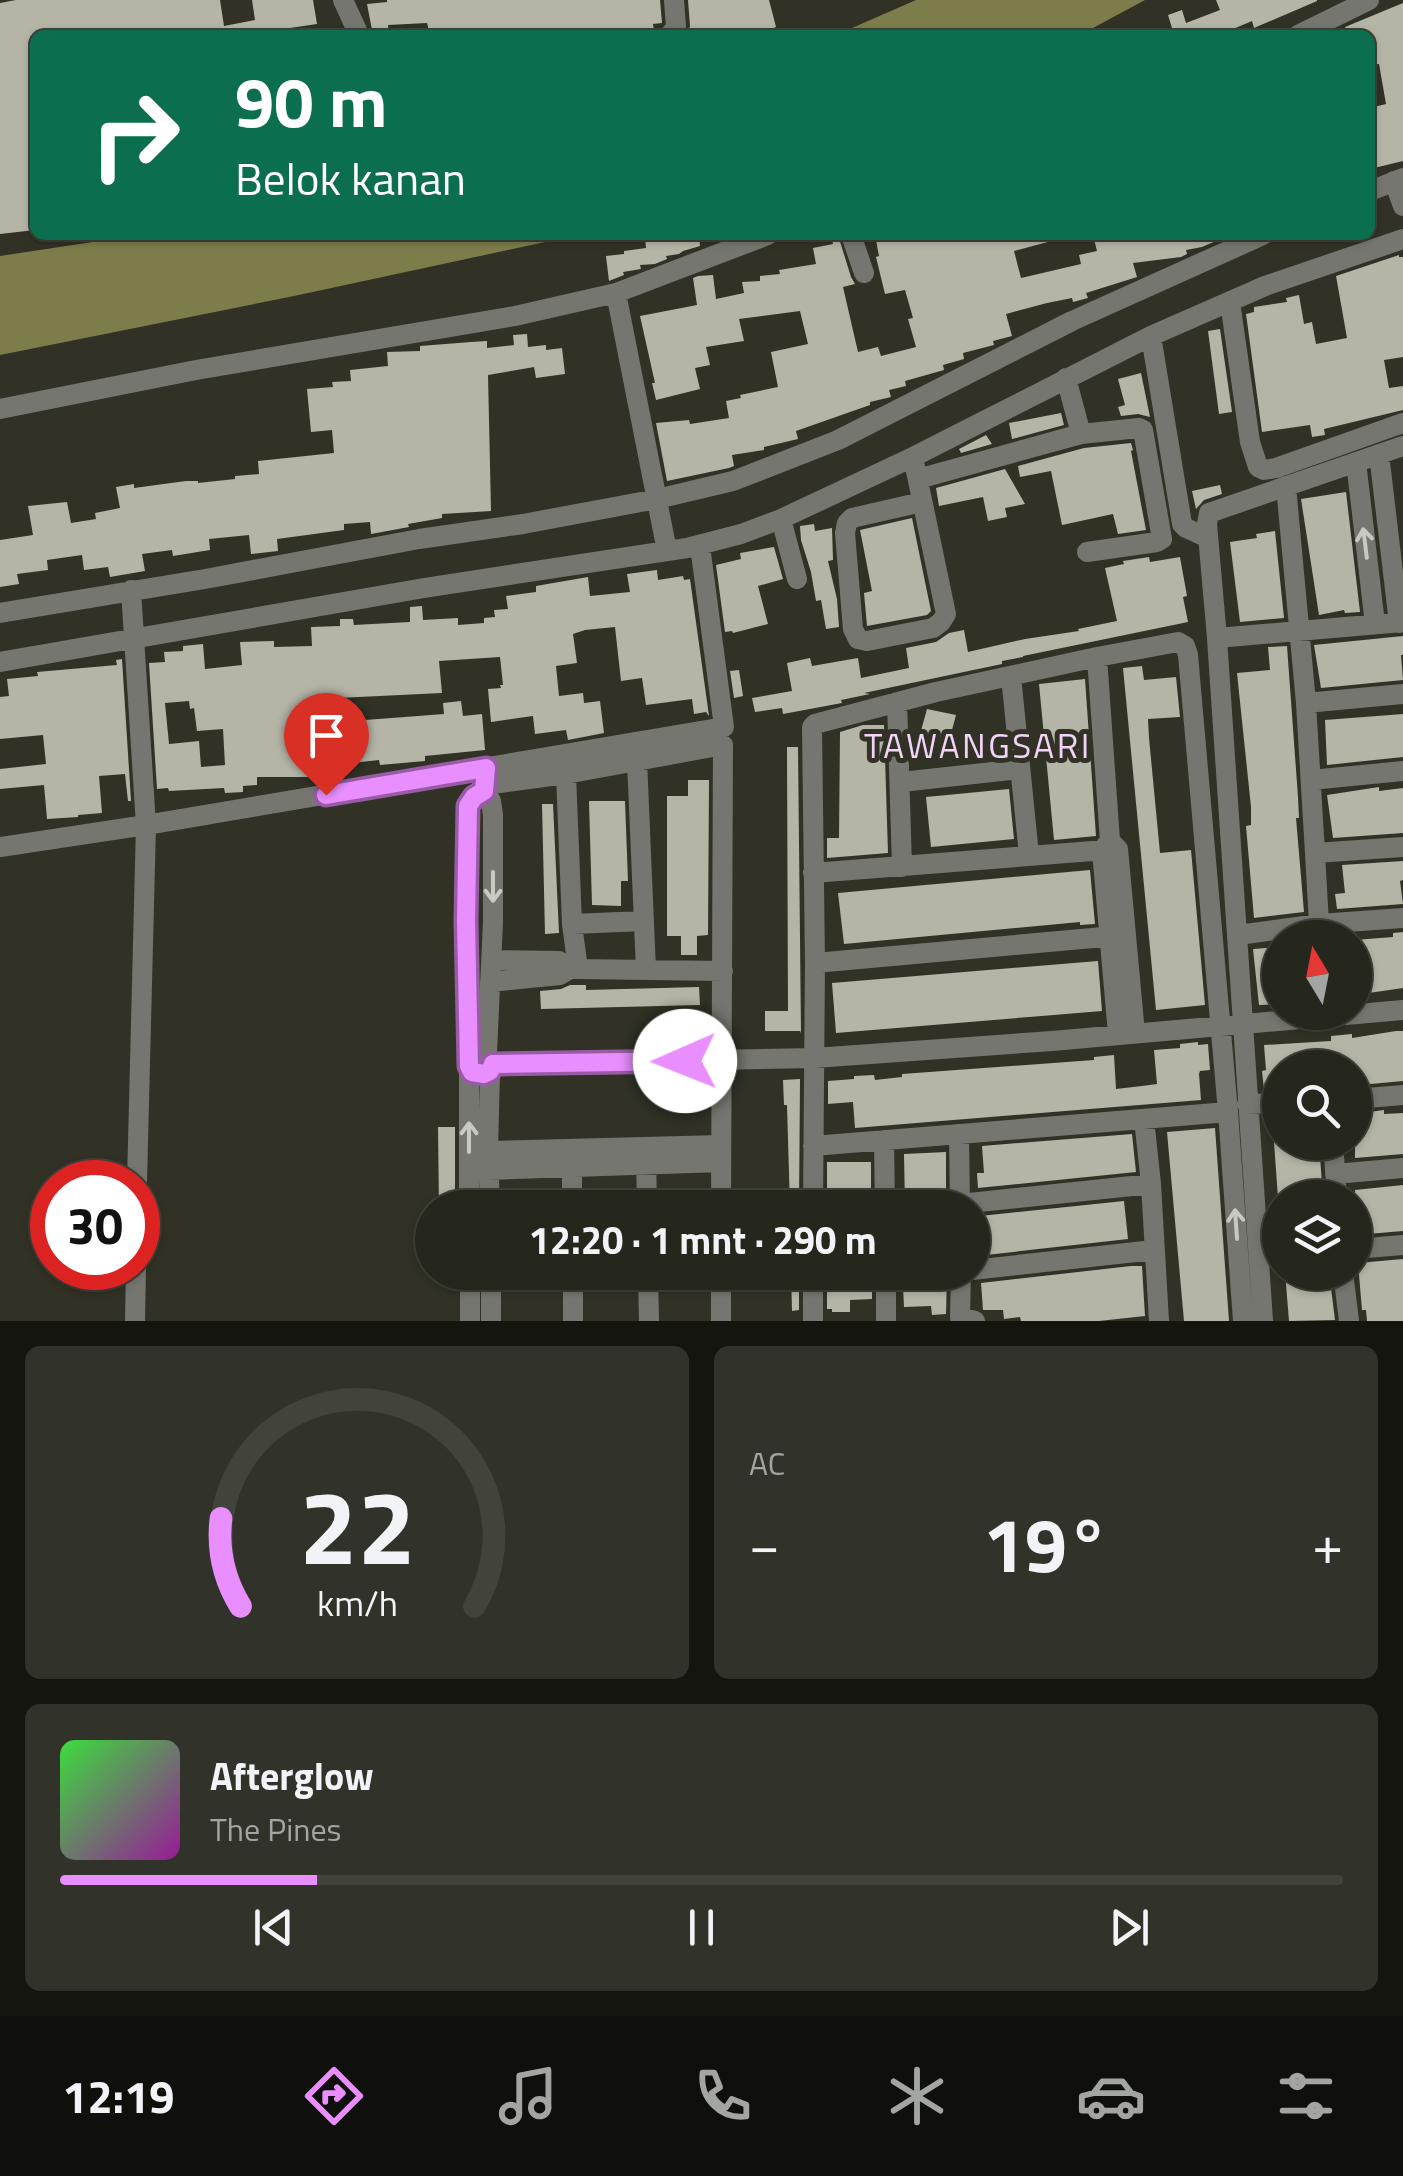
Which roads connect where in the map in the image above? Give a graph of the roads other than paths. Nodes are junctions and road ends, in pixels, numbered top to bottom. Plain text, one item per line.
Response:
1 (343, 0) edge
2 (674, 0) edge
3 (1369, 0) edge
4 (357, 30) edge
5 (674, 30) edge
6 (1308, 30) edge
7 (1403, 239) edge
8 (755, 240) edge
9 (853, 240) edge
10 (1252, 240) edge
11 (864, 272) dead end
12 (616, 294) junction
13 (1230, 302) junction
14 (1151, 336) junction
15 (1066, 378) junction
16 (0, 409) edge
17 (1403, 424) edge
18 (1081, 434) junction
19 (1403, 446) edge
20 (1379, 454) junction
21 (913, 457) junction
22 (1356, 462) junction
23 (918, 479) junction
24 (1286, 486) junction
25 (922, 502) junction
26 (658, 503) junction
27 (781, 519) junction
28 (1196, 533) junction
29 (700, 546) junction
30 (666, 547) junction
31 (1087, 552) dead end
32 (797, 579) dead end
33 (131, 593) junction
34 (0, 612) edge
35 (1401, 622) edge
36 (1375, 624) junction
37 (1299, 630) junction
38 (134, 635) junction
39 (1217, 638) junction
40 (1097, 657) junction
41 (0, 662) edge
42 (1011, 676) junction
43 (1403, 694) edge
44 (897, 702) junction
45 (1306, 704) junction
46 (637, 760) junction
47 (1020, 769) junction
48 (1403, 771) edge
49 (566, 774) junction
50 (1311, 780) junction
51 (485, 781) junction
52 (900, 782) junction
53 (146, 826) junction
54 (0, 847) edge
55 (1110, 847) junction
56 (1403, 847) edge
57 (1314, 854) junction
58 (1029, 855) junction
59 (902, 868) junction
60 (813, 874) junction
61 (1403, 918) edge
62 (1319, 920) edge
63 (1372, 920) edge
64 (466, 921) junction
65 (644, 921) junction
66 (494, 922) junction
67 (572, 924) junction
68 (1262, 932) edge
69 (1238, 935) junction
70 (1118, 936) junction
71 (492, 960) junction
72 (816, 963) junction
73 (574, 969) junction
74 (646, 970) junction
75 (723, 972) junction
76 (490, 982) junction
77 (1403, 1010) edge
78 (1242, 1024) junction
79 (1219, 1026) junction
80 (1127, 1034) junction
81 (814, 1058) junction
82 (723, 1060) junction
83 (482, 1062) junction
84 (1403, 1096) edge
85 (1372, 1098) edge
86 (1262, 1105) edge
87 (1238, 1108) junction
88 (1144, 1118) junction
89 (959, 1134) junction
90 (884, 1140) junction
91 (812, 1146) junction
92 (721, 1153) junction
93 (646, 1156) junction
94 (572, 1158) junction
95 (137, 1160) edge
96 (488, 1160) junction
97 (1334, 1160) edge
98 (1403, 1168) edge
99 (1335, 1174) junction
100 (1336, 1180) edge
101 (1151, 1184) junction
102 (471, 1190) edge
103 (489, 1190) edge
104 (572, 1190) edge
105 (647, 1190) edge
106 (721, 1190) edge
107 (812, 1190) edge
108 (885, 1190) edge
109 (960, 1190) edge
110 (990, 1203) edge
111 (1403, 1245) edge
112 (1372, 1248) edge
113 (1154, 1250) junction
114 (990, 1268) edge
115 (136, 1290) edge
116 (470, 1290) edge
117 (490, 1290) edge
118 (573, 1290) edge
119 (648, 1290) edge
120 (721, 1290) edge
121 (812, 1290) edge
122 (885, 1290) edge
123 (961, 1290) edge
124 (1346, 1290) edge
125 (884, 1320) edge
126 (1159, 1320) edge
127 (136, 1321) edge
128 (470, 1321) edge
129 (491, 1321) edge
130 (573, 1321) edge
131 (649, 1321) edge
132 (721, 1321) edge
133 (812, 1321) edge
134 (975, 1321) edge
135 (1150, 1321) edge
136 (1243, 1321) edge
137 (1264, 1321) edge
138 (1349, 1321) edge

1 - 4 street
2 - 5 street
3 - 6 street
7 - 13 street
8 - 12 street
9 - 11 street
10 - 26 street
12 - 16 street
12 - 26 street
13 - 14 street
13 - 17 street
14 - 15 street
14 - 28 street
15 - 18 street
15 - 21 street
18 - 23 street
18 - 31 street
19 - 20 street
20 - 22 street
20 - 35 street
21 - 23 street
21 - 27 street
22 - 24 street
36 -> 22 street
23 - 25 street
24 - 28 street
24 - 37 street
25 - 25 street
26 - 30 street
26 - 33 street
27 - 29 street
27 - 32 street
28 - 39 street
29 - 30 street
29 - 51 street
30 - 38 street
33 - 34 street
33 - 38 street
35 - 36 street
36 - 37 street
37 - 39 street
37 - 45 street
38 - 41 street
38 - 53 street
39 - 69 street
40 - 42 street
40 - 55 street
40 - 79 street
42 - 44 street
42 - 47 street
43 - 45 street
44 - 52 street
44 - 60 street
45 - 50 street
46 - 49 street
46 - 65 street
46 - 75 street
47 - 52 street
47 - 58 street
48 - 50 street
49 - 51 street
49 - 67 street
50 - 57 street
51 - 53 street
51 - 64 street
51 -> 66 street
52 - 59 street
53 - 54 street
53 - 95 street
55 - 58 street
55 - 70 street
56 - 57 street
57 - 62 street
58 - 59 street
59 - 60 street
60 - 72 street
61 - 63 street
64 - 66 street
64 - 83 street
65 - 67 street
65 - 74 street
66 - 71 street
67 - 73 street
68 - 69 street
69 - 78 street
70 - 72 street
70 - 80 street
71 - 73 street
71 - 76 street
72 - 81 street
73 - 74 street
73 - 76 street
74 - 75 street
75 - 82 street
76 - 83 street
77 - 78 street
78 - 79 street
78 - 87 street
79 - 80 street
79 - 87 street
80 - 81 street
81 - 82 street
81 - 91 street
82 - 83 street
82 - 92 street
83 - 96 street
102 -> 83 street
84 - 85 street
86 - 87 street
87 - 88 street
136 -> 87 street
87 - 137 street
88 - 89 street
88 - 101 street
89 - 90 street
89 - 109 street
90 - 91 street
90 - 108 street
91 - 107 street
92 - 93 street
92 - 106 street
93 - 94 street
93 - 105 street
94 - 96 street
94 - 104 street
96 - 103 street
97 - 99 street
98 - 99 street
99 - 100 street
101 - 110 street
101 - 113 street
111 - 112 street
113 - 114 street
113 - 126 street
115 - 127 street
116 - 128 street
117 - 129 street
118 - 130 street
119 - 131 street
120 - 132 street
121 - 133 street
122 - 125 street
123 - 134 street
124 - 138 street
126 - 135 street

